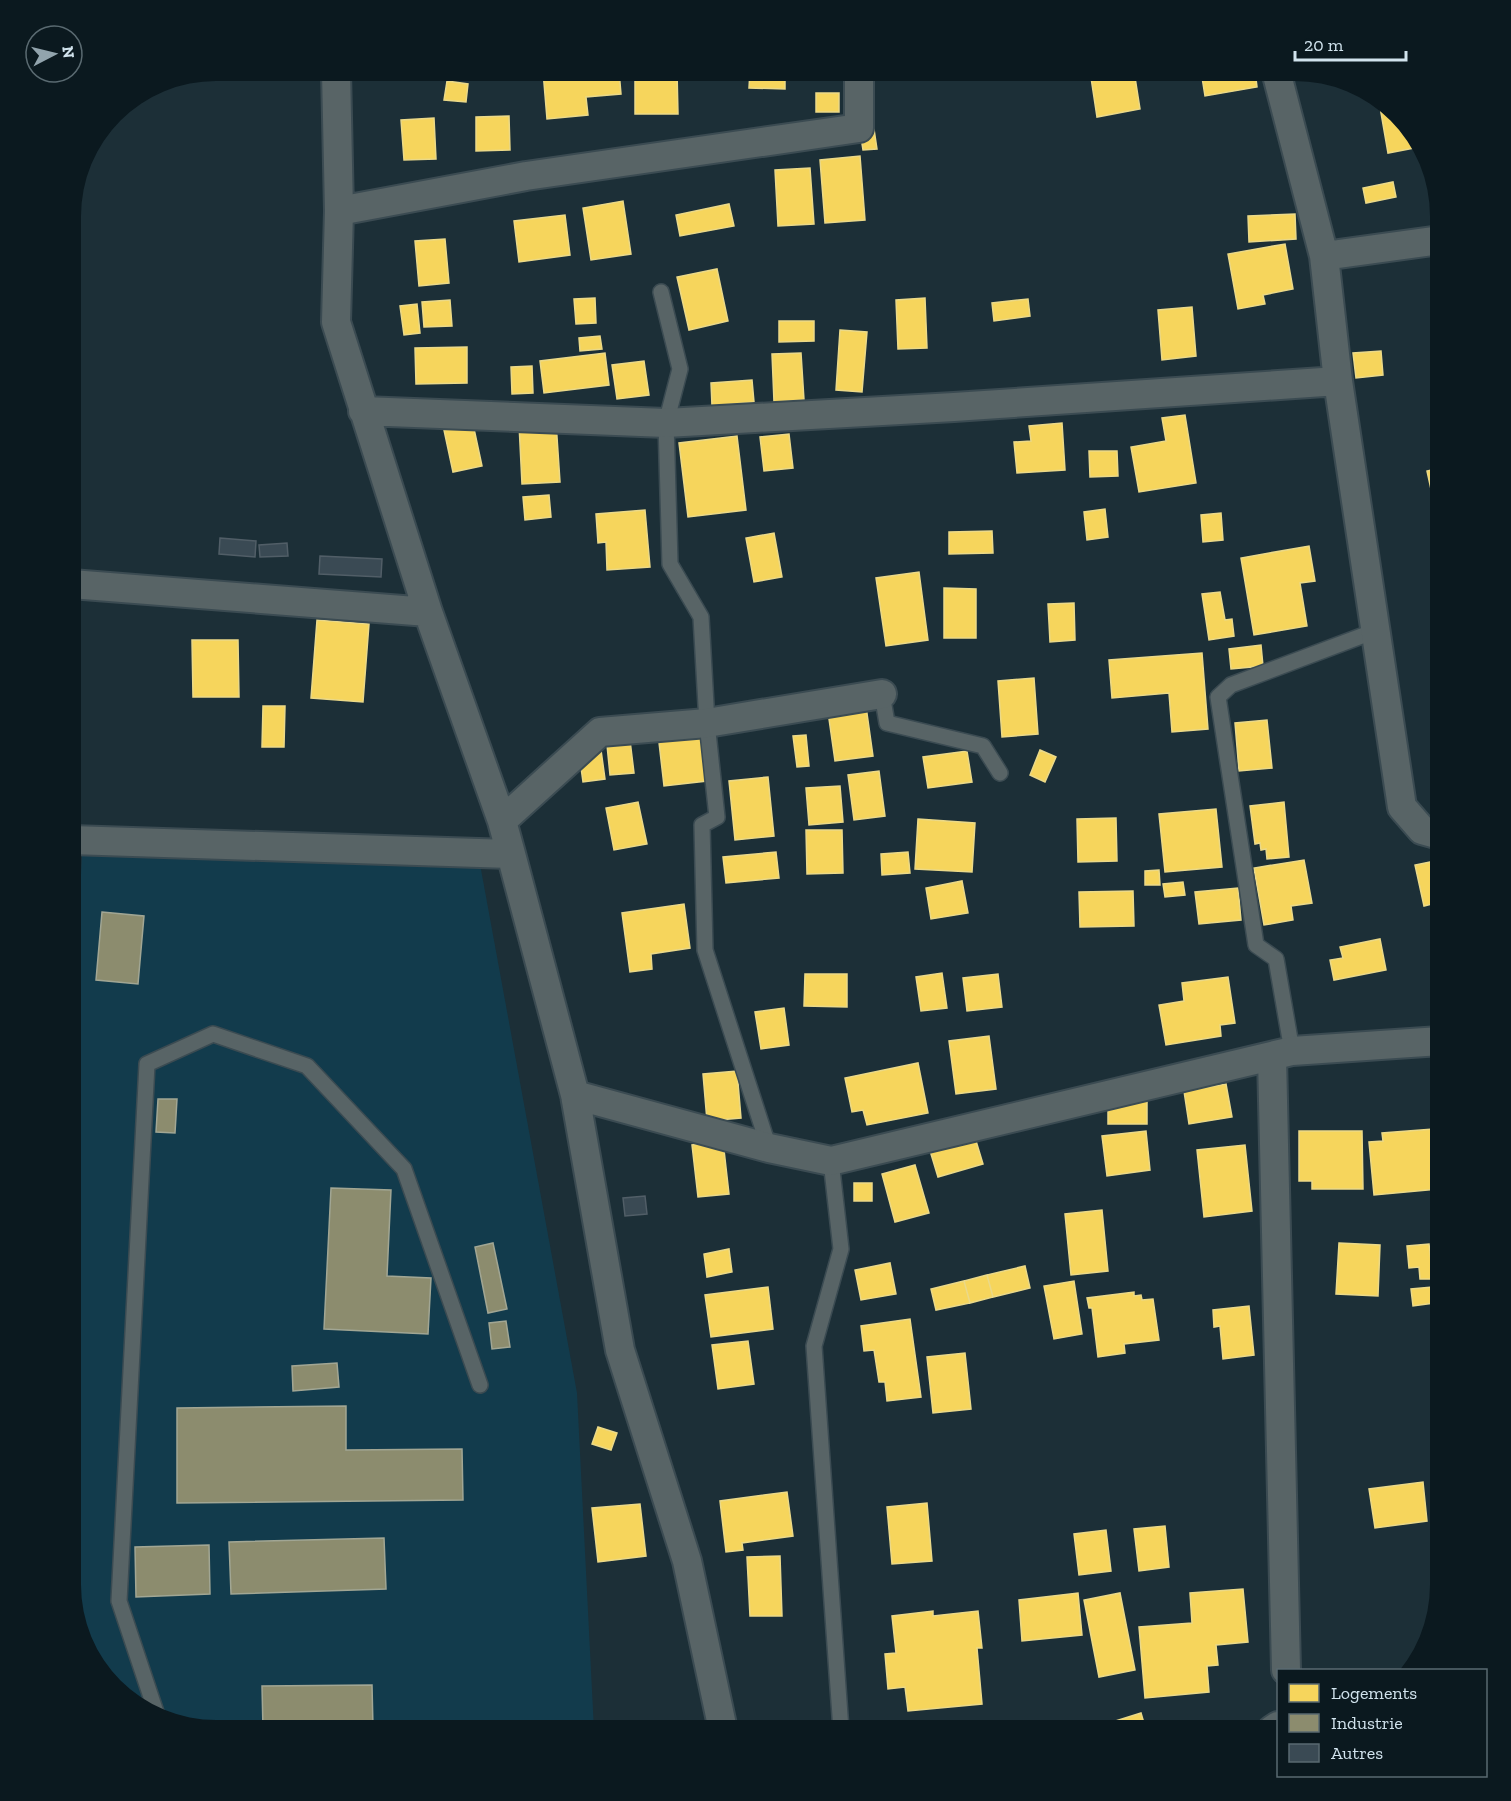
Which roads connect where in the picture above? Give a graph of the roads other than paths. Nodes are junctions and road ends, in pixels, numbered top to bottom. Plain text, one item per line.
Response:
1 (336, 81) edge
2 (859, 81) edge
3 (1278, 81) edge
4 (339, 212) junction
5 (1430, 241) edge
6 (1324, 256) junction
7 (661, 292) dead end
8 (1338, 381) junction
9 (363, 411) junction
10 (666, 423) junction
11 (81, 585) edge
12 (428, 612) junction
13 (1375, 632) junction
14 (882, 694) joint
15 (707, 723) junction
16 (1000, 773) dead end
17 (501, 821) junction
18 (1430, 832) edge
19 (81, 840) edge
20 (511, 854) junction
21 (1430, 1042) edge
22 (1282, 1054) junction
23 (574, 1095) junction
24 (769, 1148) junction
25 (831, 1161) junction
26 (480, 1385) dead end
27 (1286, 1669) edge
28 (154, 1704) edge
29 (721, 1720) edge
30 (840, 1720) edge

1 - 4 street
2 - 4 street
3 - 6 street
4 - 9 street
5 - 6 street
6 - 8 street
7 - 10 lane
8 - 10 street
8 - 13 street
9 - 10 street
9 - 12 street
10 - 15 lane
11 - 12 street
12 - 17 street
13 - 18 street
13 - 22 lane
14 - 15 street
14 - 16 lane
15 - 17 street
15 - 24 lane
17 - 20 street
19 - 20 street
20 - 23 street
21 - 22 street
22 - 25 street
22 - 27 street
23 - 24 street
23 - 29 street
24 - 25 street
25 - 30 lane
26 - 28 lane

